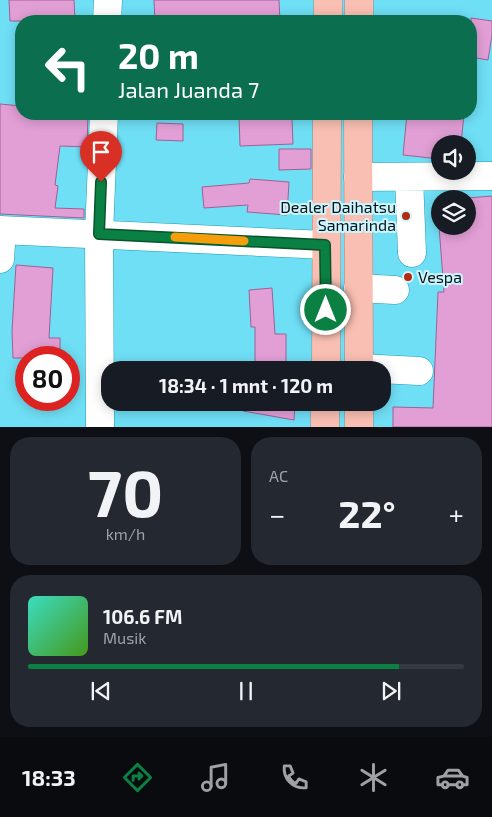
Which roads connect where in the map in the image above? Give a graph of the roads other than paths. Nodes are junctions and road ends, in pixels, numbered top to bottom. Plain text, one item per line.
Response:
1 (108, 0) edge
2 (328, 0) edge
3 (359, 0) edge
4 (107, 15) edge
5 (328, 15) edge
6 (359, 15) edge
7 (104, 120) edge
8 (327, 120) edge
9 (358, 120) edge
10 (492, 176) edge
11 (358, 177) junction
12 (409, 177) junction
13 (1, 230) edge
14 (99, 234) junction
15 (325, 245) junction
16 (412, 253) dead end
17 (0, 259) edge
18 (358, 288) junction
19 (395, 290) dead end
20 (326, 361) edge
21 (359, 361) edge
22 (391, 370) edge
23 (419, 370) dead end
24 (325, 411) edge
25 (359, 411) edge
26 (100, 427) edge
27 (325, 427) edge
28 (359, 427) edge

1 - 4 street
2 - 5 highway
3 - 6 highway
7 - 14 street
8 - 15 highway
9 - 11 highway
10 - 12 street
11 - 12 street
11 - 18 highway
12 - 16 street
13 - 14 street
13 - 17 street
14 - 15 street
14 - 26 street
15 - 20 highway
18 - 19 street
18 - 21 highway
22 - 23 street
24 - 27 highway
25 - 28 highway

